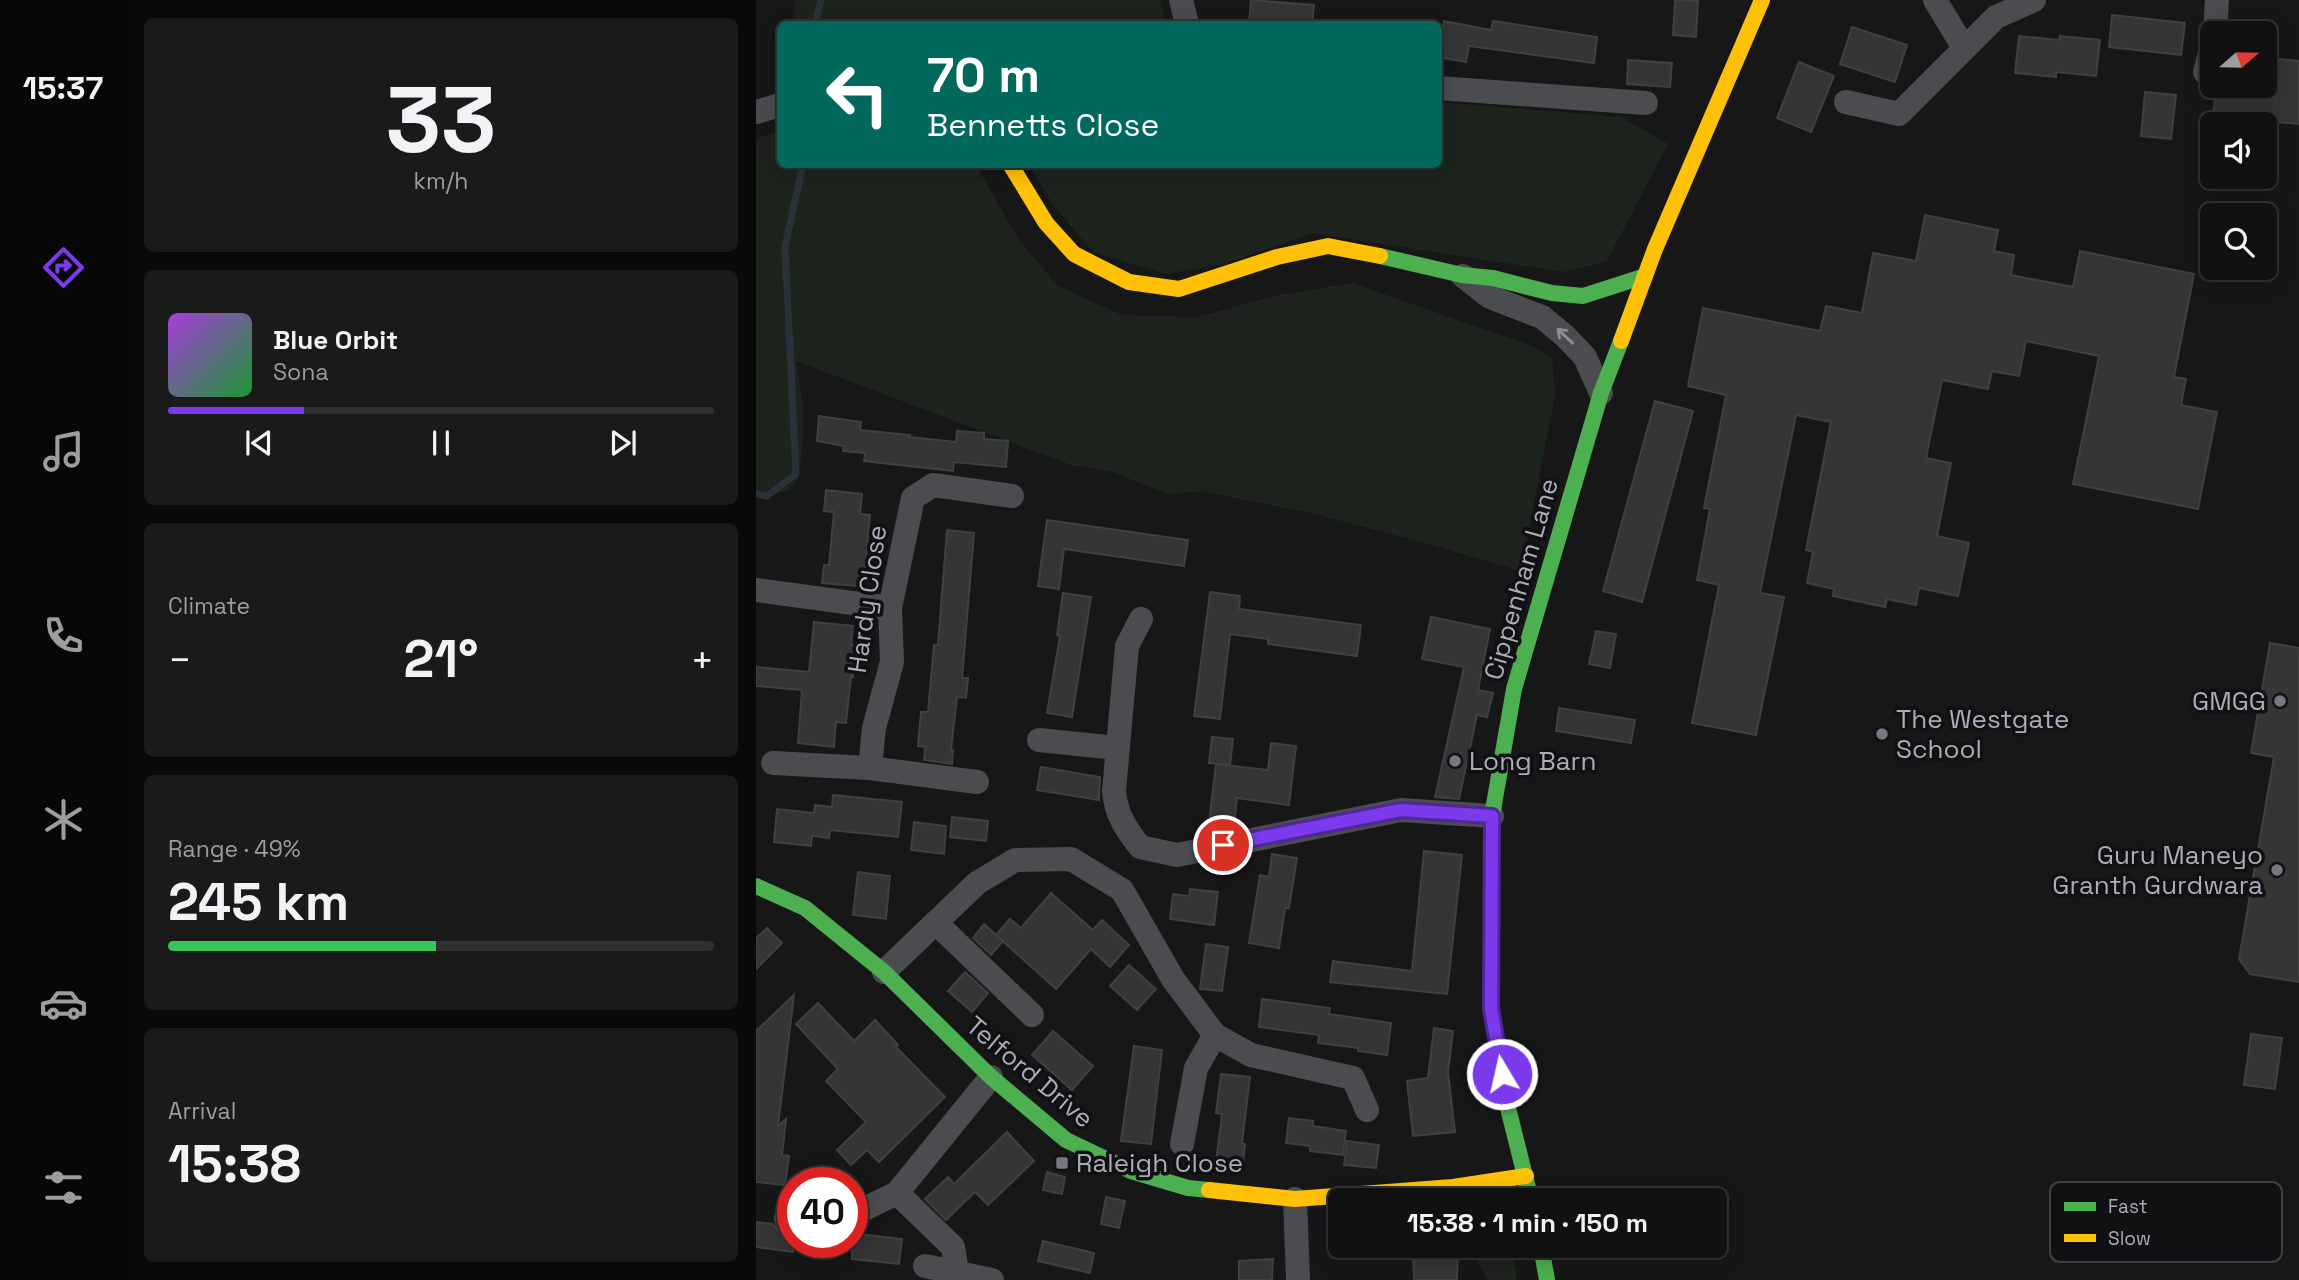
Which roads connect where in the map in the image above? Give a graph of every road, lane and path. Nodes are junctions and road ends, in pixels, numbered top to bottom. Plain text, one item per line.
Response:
1 (1181, 0) edge
2 (1762, 0) edge
3 (1935, 0) edge
4 (2034, 0) edge
5 (2217, 0) edge
6 (1185, 21) edge
7 (2218, 21) edge
8 (1964, 48) junction
9 (1442, 88) edge
10 (1846, 102) dead end
11 (1646, 103) dead end
12 (777, 106) edge
13 (756, 112) edge
14 (1012, 168) edge
15 (1462, 275) junction
16 (1645, 276) junction
17 (1601, 393) junction
18 (1012, 496) dead end
19 (756, 590) edge
20 (890, 608) junction
21 (1141, 618) dead end
22 (1039, 740) dead end
23 (1118, 748) junction
24 (773, 763) dead end
25 (870, 768) junction
26 (977, 782) dead end
27 (1492, 816) junction
28 (756, 887) edge
29 (936, 923) junction
30 (884, 972) junction
31 (1032, 1015) dead end
32 (1215, 1035) junction
33 (991, 1077) junction
34 (1367, 1110) dead end
35 (1182, 1144) dead end
36 (1526, 1176) junction
37 (1528, 1188) edge
38 (897, 1192) junction
39 (1295, 1199) junction
40 (868, 1207) edge
41 (1543, 1258) edge
42 (925, 1266) dead end
43 (957, 1272) junction
44 (992, 1280) edge
45 (1298, 1280) edge
46 (1547, 1280) edge

1 - 6 street
2 - 16 street, Cippenham Lane
3 - 8 street
4 - 8 street
5 - 7 street
8 - 10 street
9 - 11 street
12 - 13 street
14 - 15 street
15 - 16 street
17 -> 15 street
16 - 17 street, Cippenham Lane
17 - 27 street, Cippenham Lane
18 - 20 street, Hardy Close
19 - 20 street
20 - 25 street, Hardy Close
21 - 23 street
22 - 23 street
23 - 27 street
24 - 25 street
25 - 26 street
27 - 36 street, Cippenham Lane
28 - 30 street, Telford Drive
29 - 30 street
29 - 31 street
29 - 32 street
30 - 33 street, Telford Drive
32 - 34 street
32 - 35 street
33 - 38 street
33 - 39 street, Telford Drive
36 - 37 street, Cippenham Lane
36 - 39 street, Telford Drive
38 - 40 street
38 - 43 street
39 - 45 street
41 - 46 street
42 - 43 street
43 - 44 street

